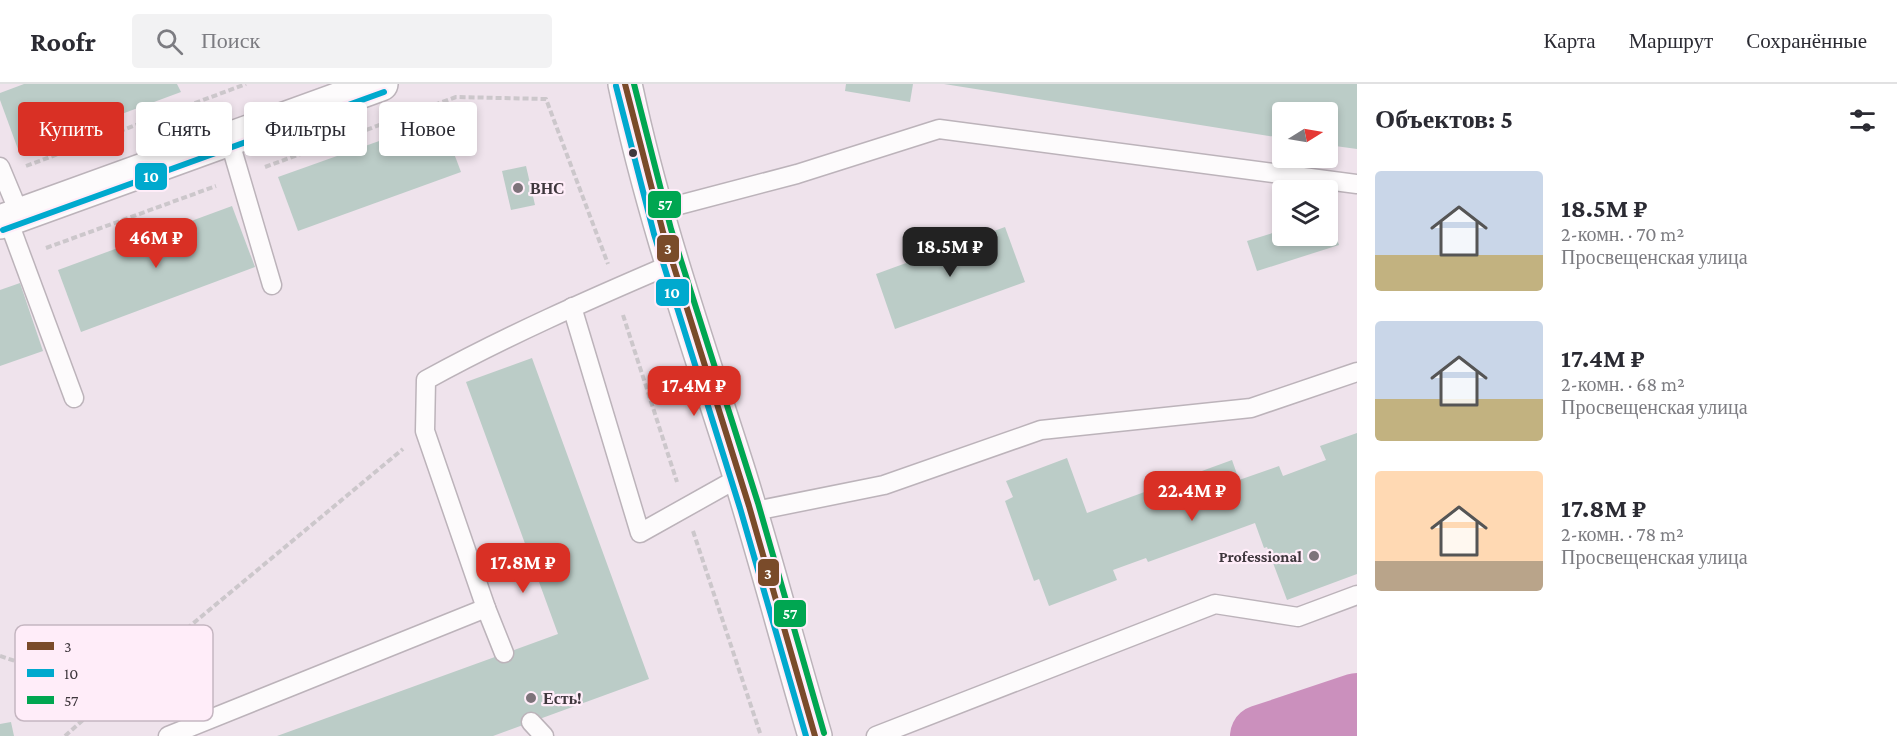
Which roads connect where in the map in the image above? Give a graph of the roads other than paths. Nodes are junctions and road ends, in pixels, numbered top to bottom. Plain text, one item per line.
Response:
1 (381, 84) edge
2 (625, 84) edge
3 (332, 92) edge
4 (232, 138) edge
5 (232, 149) edge
6 (182, 156) edge
7 (2, 171) edge
8 (1357, 184) edge
9 (656, 211) junction
10 (9, 219) edge
11 (672, 264) junction
12 (272, 285) dead end
13 (572, 307) junction
14 (1357, 372) edge
15 (74, 398) dead end
16 (740, 477) junction
17 (750, 512) junction
18 (1357, 595) edge
19 (486, 608) junction
20 (504, 653) dead end
21 (213, 718) edge
22 (205, 721) edge
23 (531, 722) dead end
24 (168, 736) edge
25 (544, 736) edge
26 (815, 736) edge
27 (876, 736) edge

1 - 3 main road
2 - 9 main road
3 - 4 main road
5 - 12 lane
6 - 10 main road
7 - 10 lane
8 - 9 lane
9 - 11 main road
10 - 15 lane
11 - 13 lane
11 - 16 main road
13 - 16 lane
13 - 19 lane
14 - 17 lane
16 - 17 main road
17 - 26 main road
18 - 27 lane
19 - 20 lane
19 - 21 lane
22 - 24 lane
23 - 25 lane

